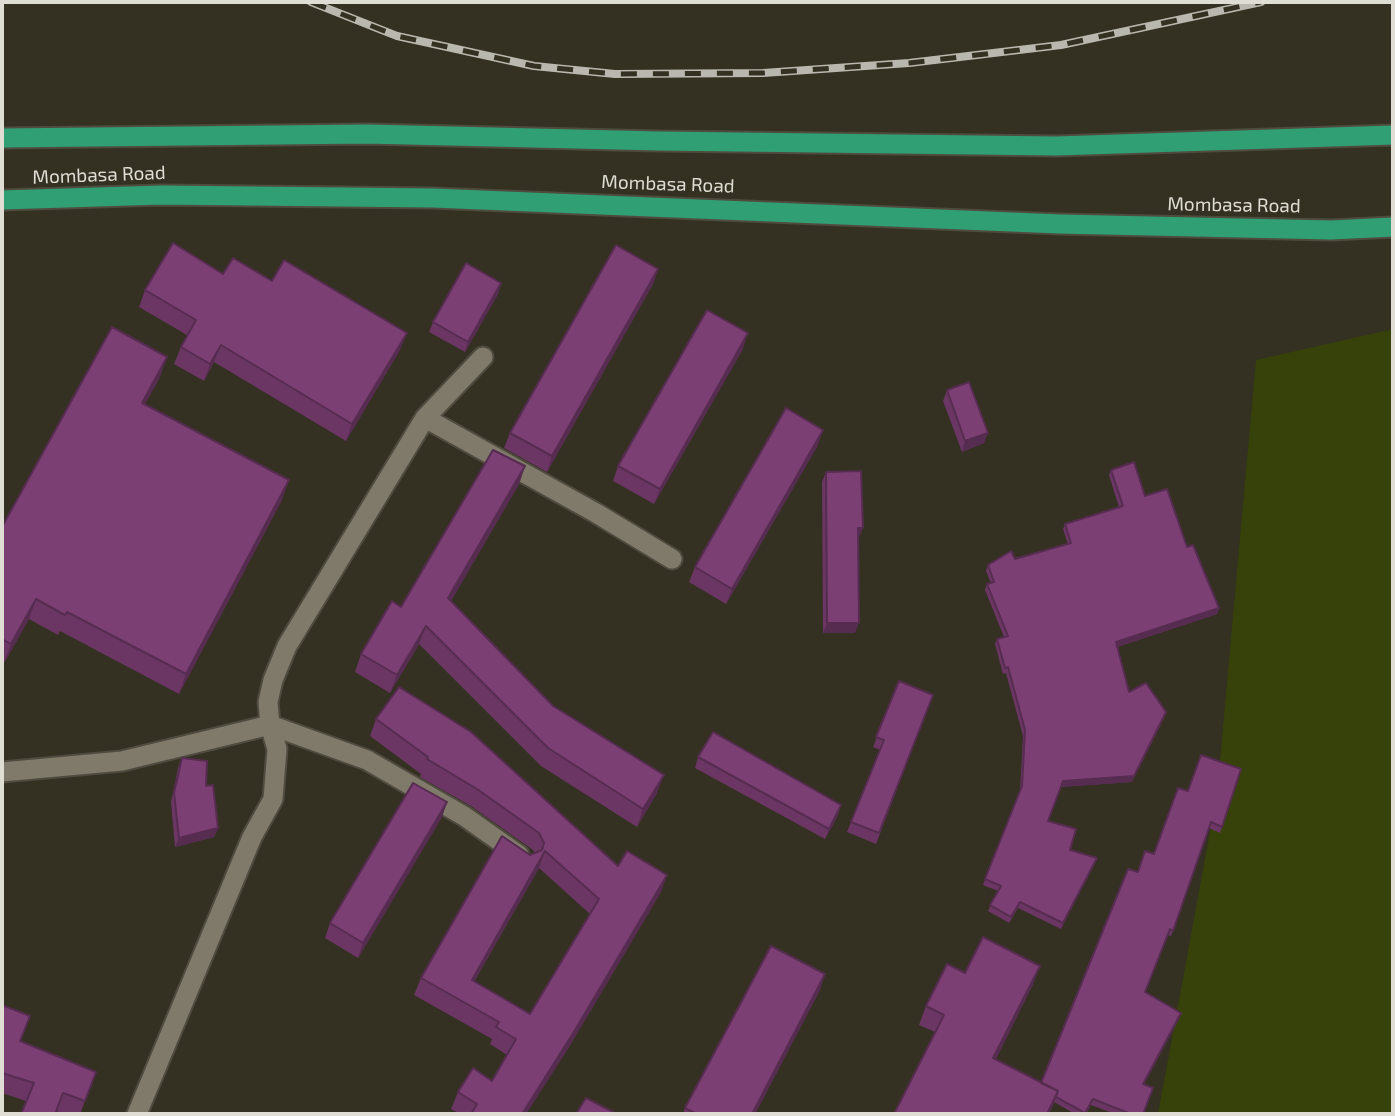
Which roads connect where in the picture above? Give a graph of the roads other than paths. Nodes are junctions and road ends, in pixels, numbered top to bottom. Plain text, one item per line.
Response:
1 (1393, 135) edge
2 (2, 138) edge
3 (2, 200) edge
4 (1393, 227) edge
5 (483, 357) dead end
6 (425, 418) junction
7 (672, 559) dead end
8 (270, 725) junction
9 (2, 772) edge
10 (526, 860) edge
11 (137, 1114) edge

1 - 2 highway, Mombasa Road
3 - 4 highway, Mombasa Road
5 - 6 street
6 - 7 street
6 - 8 street
8 - 9 street
8 - 10 street
8 - 11 street

